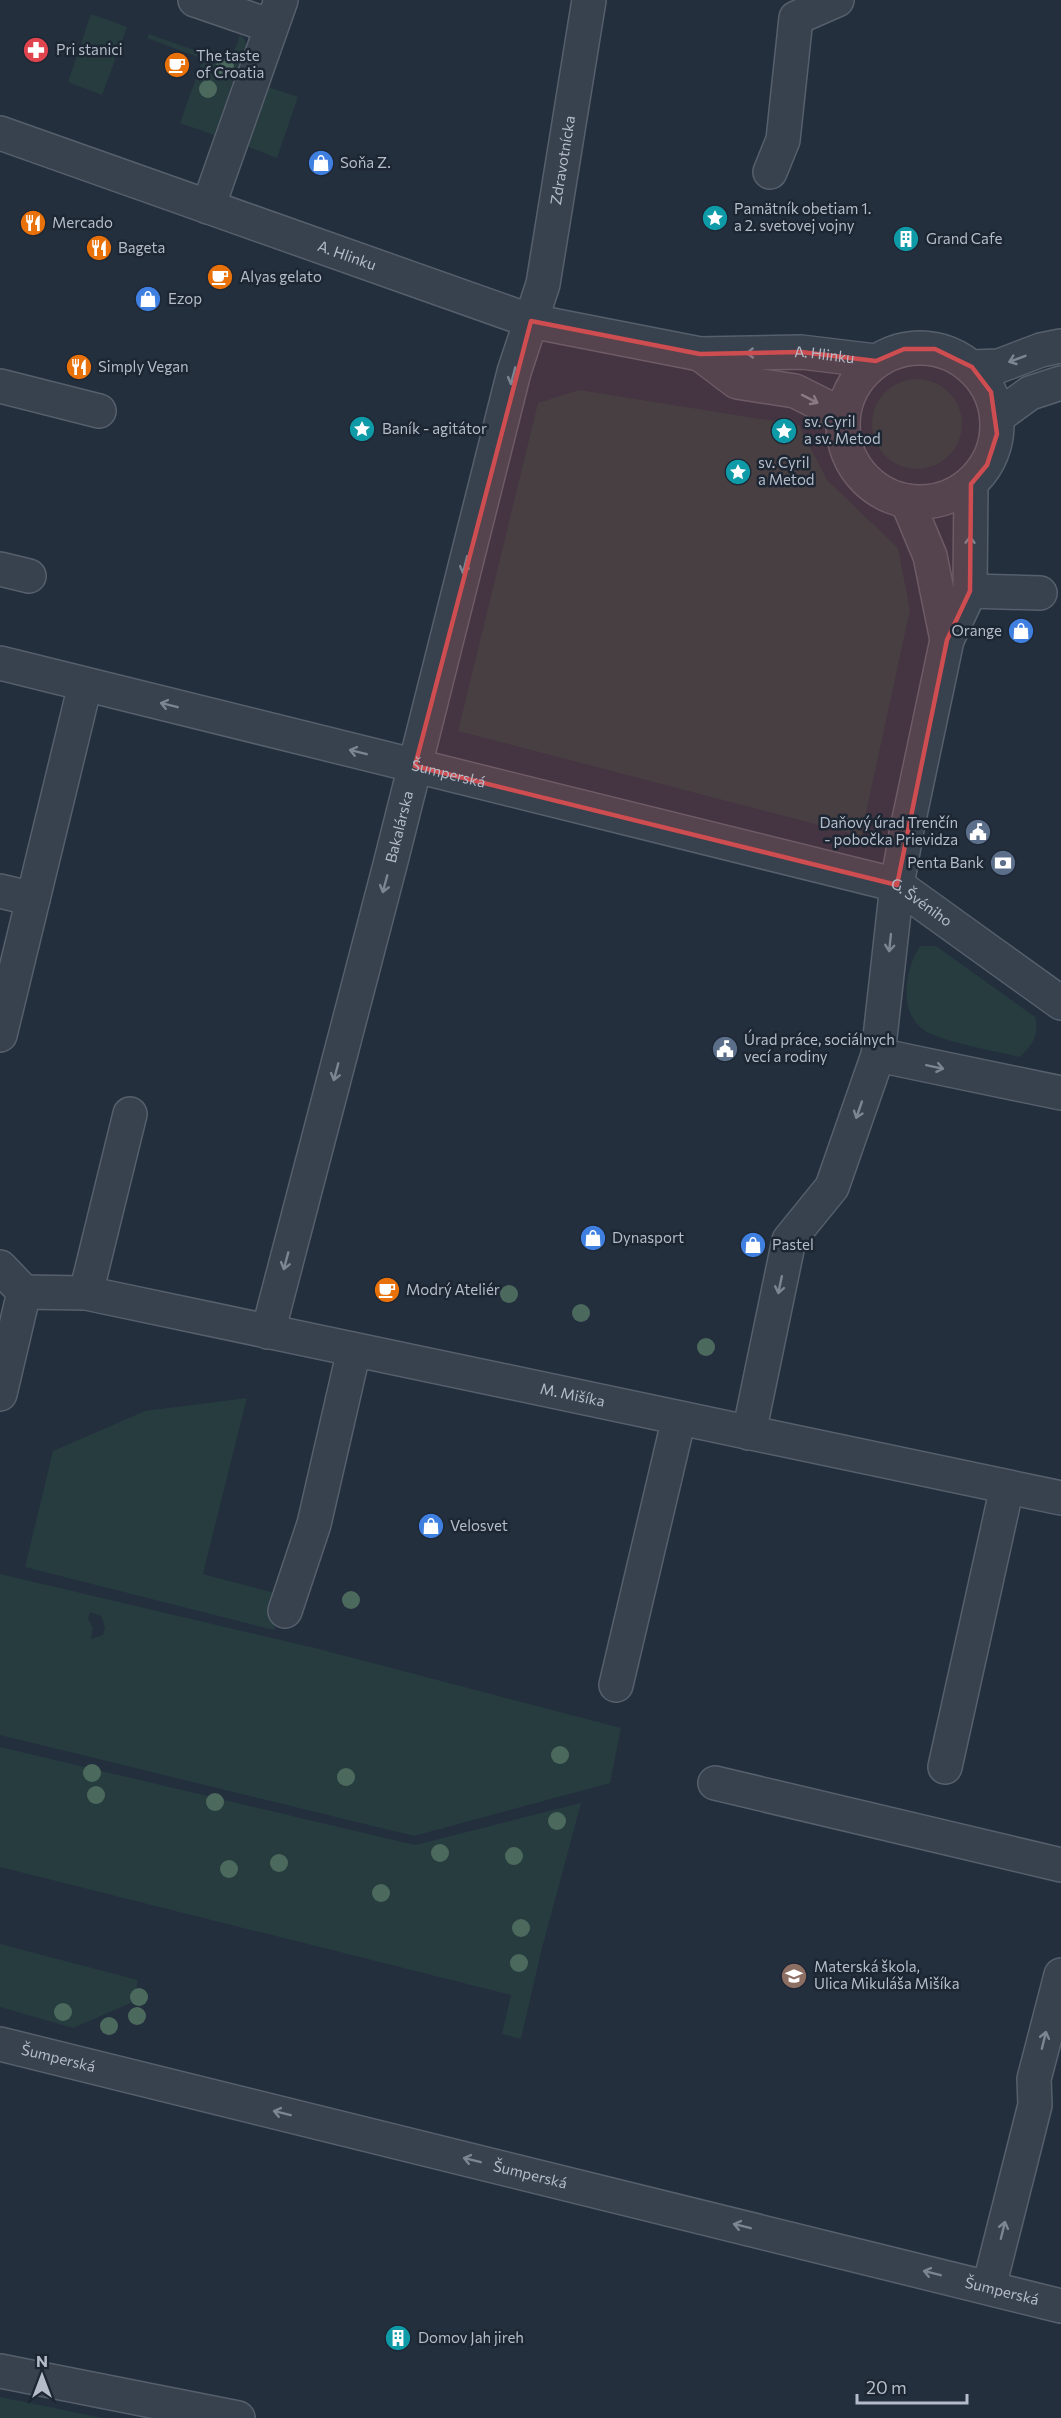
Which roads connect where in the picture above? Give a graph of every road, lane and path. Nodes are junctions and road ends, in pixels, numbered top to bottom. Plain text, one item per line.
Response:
1 (195, 0) edge
2 (589, 0) edge
3 (837, 0) edge
4 (276, 13) edge
5 (0, 133) edge
6 (770, 172) dead end
7 (208, 207) junction
8 (531, 321) junction
9 (1061, 346) edge
10 (700, 354) junction
11 (876, 361) junction
12 (972, 367) junction
13 (1061, 383) edge
14 (0, 386) edge
15 (99, 411) dead end
16 (843, 415) junction
17 (998, 417) junction
18 (971, 484) junction
19 (907, 501) junction
20 (970, 591) junction
21 (1040, 592) dead end
22 (946, 640) junction
23 (0, 663) edge
24 (85, 685) junction
25 (415, 766) junction
26 (897, 885) junction
27 (0, 891) edge
28 (33, 899) junction
29 (1061, 1003) edge
30 (0, 1035) edge
31 (878, 1055) junction
32 (1061, 1093) edge
33 (130, 1114) dead end
34 (0, 1267) edge
35 (24, 1292) junction
36 (86, 1293) junction
37 (268, 1332) junction
38 (354, 1350) junction
39 (0, 1394) edge
40 (679, 1418) junction
41 (749, 1433) junction
42 (1007, 1487) junction
43 (1061, 1498) edge
44 (285, 1611) dead end
45 (616, 1685) dead end
46 (945, 1767) dead end
47 (715, 1783) dead end
48 (1061, 1865) edge
49 (1061, 1975) edge
50 (0, 2044) edge
51 (989, 2287) junction
52 (1061, 2306) edge
53 (0, 2371) edge
54 (238, 2418) edge

1 - 4 street
2 - 8 street, Zdravotnícka
3 - 6 street
4 - 7 street
5 - 7 street, A. Hlinku
7 - 8 street, A. Hlinku
8 - 10 street, A. Hlinku
8 -> 25 street, Bakalárska
9 -> 12 street
11 -> 10 street, A. Hlinku
10 -> 16 street, A. Hlinku
11 - 12 street, A. Hlinku
11 - 16 street, A. Hlinku
12 - 17 street, A. Hlinku
13 - 17 street
14 - 15 street
16 - 19 street, A. Hlinku
17 - 18 street, A. Hlinku
18 - 19 street, A. Hlinku
20 -> 18 street, G. Švéniho
19 - 22 street, G. Švéniho
20 - 21 street
20 - 22 street, G. Švéniho
22 - 26 street, G. Švéniho
23 - 24 street, Šumperská
25 -> 24 street, Šumperská
24 - 28 street
25 - 26 street, Šumperská
25 -> 37 street, Bakalárska
26 - 29 street, G. Švéniho
26 -> 31 street
27 - 28 street
28 - 30 street
31 -> 32 street
31 -> 41 street
33 - 36 street
34 - 35 street
35 - 36 street, M. Mišíka
35 - 39 street
36 - 37 street, M. Mišíka
37 - 38 street, M. Mišíka
38 - 40 street, M. Mišíka
38 - 44 street
40 - 41 street, M. Mišíka
40 - 45 street
41 - 42 street, M. Mišíka
42 - 43 street, M. Mišíka
42 - 46 street
47 - 48 street
51 -> 49 street
51 -> 50 street, Šumperská
51 - 52 street, Šumperská
53 - 54 street

